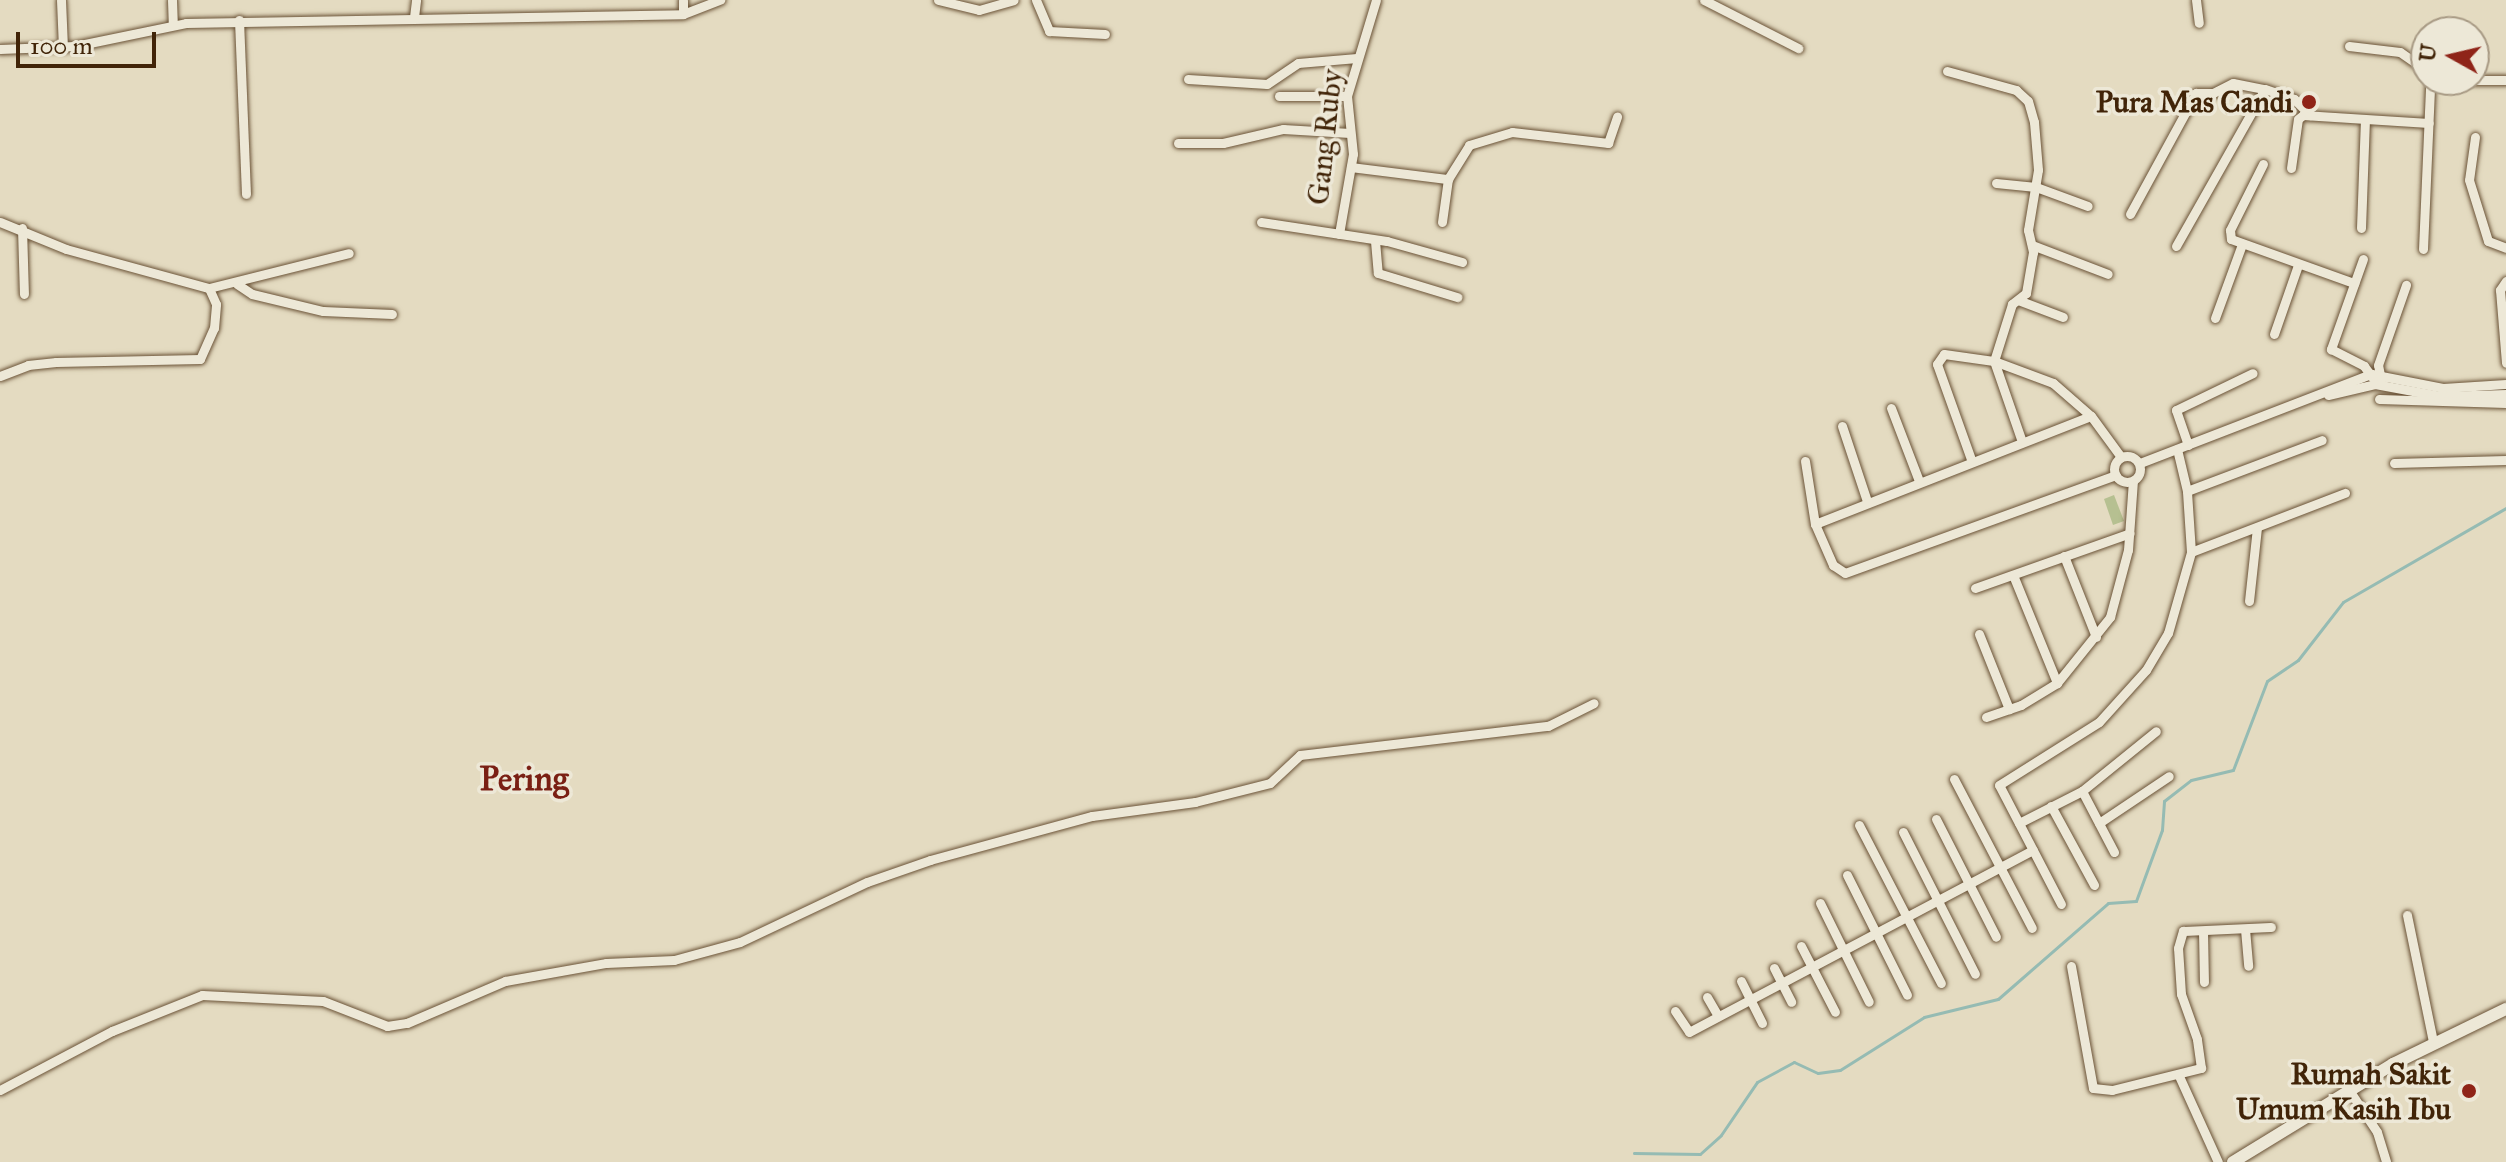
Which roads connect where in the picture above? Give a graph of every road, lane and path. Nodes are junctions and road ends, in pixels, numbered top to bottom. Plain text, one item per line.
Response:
1 (61, 0) edge
2 (172, 0) edge
3 (416, 0) edge
4 (683, 0) edge
5 (720, 0) edge
6 (938, 0) edge
7 (1014, 0) edge
8 (1036, 0) edge
9 (1376, 0) edge
10 (1704, 0) edge
11 (2196, 0) edge
12 (977, 5) edge
13 (683, 14) junction
14 (414, 17) junction
15 (239, 20) junction
16 (2199, 23) dead end
17 (173, 24) junction
18 (1105, 34) dead end
19 (2349, 46) dead end
20 (63, 48) junction
21 (1798, 48) dead end
22 (0, 49) edge
23 (1357, 58) junction
24 (2410, 60) edge
25 (1947, 71) dead end
26 (1188, 79) dead end
27 (2265, 89) junction
28 (1279, 96) dead end
29 (1347, 96) junction
30 (2430, 96) edge
31 (2310, 115) junction
32 (1617, 117) dead end
33 (2365, 120) junction
34 (2429, 123) junction
35 (1350, 133) junction
36 (2475, 137) dead end
37 (1178, 143) dead end
38 (2263, 164) dead end
39 (1351, 167) junction
40 (2291, 168) dead end
41 (1448, 179) junction
42 (1996, 183) dead end
43 (2036, 187) junction
44 (246, 194) dead end
45 (2088, 206) dead end
46 (2130, 214) dead end
47 (0, 222) edge
48 (1261, 222) dead end
49 (1442, 222) dead end
50 (22, 228) junction
51 (2361, 228) dead end
52 (1339, 234) junction
53 (1375, 241) junction
54 (2032, 245) junction
55 (2176, 246) dead end
56 (2241, 247) junction
57 (2506, 248) edge
58 (2423, 249) dead end
59 (349, 253) dead end
60 (2363, 259) dead end
61 (1462, 262) dead end
62 (2298, 265) junction
63 (2108, 274) dead end
64 (2506, 281) edge
65 (2354, 283) junction
66 (237, 284) junction
67 (2406, 285) dead end
68 (209, 288) junction
69 (24, 294) dead end
70 (1457, 297) dead end
71 (2018, 300) junction
72 (392, 314) dead end
73 (2063, 317) dead end
74 (2215, 318) dead end
75 (2274, 334) dead end
76 (1994, 361) junction
77 (2506, 363) edge
78 (2253, 373) dead end
79 (0, 376) edge
80 (2377, 379) junction
81 (2506, 384) edge
82 (2506, 394) edge
83 (2379, 399) dead end
84 (2506, 403) edge
85 (1891, 408) dead end
86 (2091, 416) junction
87 (1842, 426) dead end
88 (2322, 440) dead end
89 (2022, 442) junction
90 (2188, 445) junction
91 (2177, 449) junction
92 (2121, 457) junction
93 (2506, 460) edge
94 (1805, 461) dead end
95 (1972, 462) junction
96 (2140, 463) junction
97 (2394, 463) dead end
98 (2116, 475) junction
99 (1919, 481) junction
100 (2133, 481) junction
101 (2187, 491) junction
102 (2345, 493) dead end
103 (1867, 501) junction
104 (1815, 524) junction
105 (2257, 527) junction
106 (2130, 533) junction
107 (2191, 552) junction
108 (2064, 556) junction
109 (2013, 575) junction
110 (1975, 588) dead end
111 (2249, 601) dead end
112 (1979, 634) dead end
113 (2096, 637) junction
114 (2057, 683) junction
115 (1594, 703) dead end
116 (2009, 709) junction
117 (1986, 717) dead end
118 (2156, 731) dead end
119 (2169, 776) dead end
120 (1954, 779) dead end
121 (2082, 791) junction
122 (2051, 806) junction
123 (1936, 819) dead end
124 (2019, 823) junction
125 (2099, 823) junction
126 (1859, 825) dead end
127 (1903, 832) dead end
128 (2033, 850) junction
129 (2114, 852) dead end
130 (2000, 867) junction
131 (1847, 875) dead end
132 (1969, 883) junction
133 (2094, 885) dead end
134 (1937, 898) junction
135 (1820, 903) dead end
136 (2061, 904) dead end
137 (1906, 915) junction
138 (2407, 915) dead end
139 (2271, 927) dead end
140 (2032, 928) dead end
141 (2245, 929) junction
142 (2203, 931) junction
143 (1876, 932) junction
144 (1996, 937) dead end
145 (1801, 946) dead end
146 (1843, 951) junction
147 (2071, 966) dead end
148 (2248, 966) dead end
149 (1813, 967) junction
150 (1774, 968) dead end
151 (1975, 974) dead end
152 (1741, 981) dead end
153 (2204, 982) dead end
154 (1782, 983) junction
155 (1941, 983) dead end
156 (1907, 995) dead end
157 (1707, 997) dead end
158 (1750, 999) junction
159 (1791, 1002) dead end
160 (1869, 1002) dead end
161 (2506, 1009) edge
162 (1675, 1011) dead end
163 (1835, 1012) dead end
164 (1718, 1016) junction
165 (1762, 1023) dead end
166 (2433, 1042) junction
167 (2179, 1076) junction
168 (0, 1090) edge
169 (2349, 1090) junction
170 (2218, 1162) edge
171 (2233, 1162) edge
172 (2386, 1162) edge

1 - 20 street
2 - 17 street
3 - 14 street
4 - 13 street
5 - 13 street
6 - 12 street
7 - 12 street
8 - 18 street
9 - 23 street, Gang Ruby
10 - 21 street
11 - 16 street
13 - 14 street
14 - 15 street
15 - 17 street
15 - 44 street
17 - 20 street
19 - 24 street
20 - 22 street
23 - 26 street
23 - 29 street, Gang Ruby
25 - 43 street
27 - 31 street
27 - 46 street
27 - 55 street
28 - 29 street
29 - 35 street, Gang Ruby
30 - 34 street
31 - 33 street
31 - 40 street
32 - 41 street
33 - 34 street
33 - 51 street
34 - 58 street
35 - 37 street
35 - 39 street, Gang Ruby
36 - 57 street
38 - 56 street
39 - 41 street
39 - 52 street, Gang Ruby
41 - 49 street
42 - 43 street
43 - 45 street
43 - 54 street
47 - 50 street
48 - 52 street
50 - 68 street
50 - 69 street
52 - 53 street
53 - 61 street
53 - 70 street
54 - 63 street
54 - 71 street
56 - 62 street
56 - 74 street
59 - 66 street
60 - 65 street
62 - 65 street
62 - 75 street
64 - 77 street
65 - 80 street
66 - 68 street
66 - 72 street
67 - 80 street
68 - 79 street
71 - 73 street
71 - 76 street
76 - 86 street
76 - 89 street
76 - 95 street
78 - 90 street
80 - 81 street
80 - 82 street
80 - 90 street
83 - 84 street
85 - 99 street
86 - 89 street
86 - 92 street
87 - 103 street
88 - 101 street
89 - 95 street
90 - 91 street
91 - 96 street
91 - 101 street
92 - 96 street
92 - 98 street
93 - 97 street
94 - 104 street
95 - 99 street
96 - 100 street
98 - 100 street
98 - 104 street
99 - 103 street
100 - 106 street
101 - 107 street
102 - 105 street
103 - 104 street
105 - 107 street
105 - 111 street
106 - 108 street
106 - 113 street
107 - 124 street
108 - 109 street
108 - 113 street
109 - 110 street
109 - 114 street
112 - 116 street
113 - 114 street
114 - 116 street
115 - 168 street
116 - 117 street
118 - 121 street
119 - 125 street
120 - 130 street
121 - 122 street
121 - 125 street
122 - 124 street
122 - 133 street
123 - 132 street
124 - 128 street
125 - 129 street
126 - 137 street
127 - 134 street
128 - 130 street
128 - 136 street
130 - 132 street
130 - 140 street
131 - 143 street
132 - 134 street
132 - 144 street
134 - 137 street
134 - 151 street
135 - 146 street
137 - 143 street
137 - 155 street
138 - 166 street
139 - 141 street
141 - 142 street
141 - 148 street
142 - 153 street
142 - 167 street
143 - 146 street
143 - 156 street
145 - 149 street
146 - 149 street
146 - 160 street
147 - 167 street
149 - 154 street
149 - 163 street
150 - 154 street
152 - 158 street
154 - 158 street
154 - 159 street
157 - 164 street
158 - 164 street
158 - 165 street
161 - 166 street
162 - 164 street
166 - 169 street
167 - 170 street
169 - 171 street
169 - 172 street

